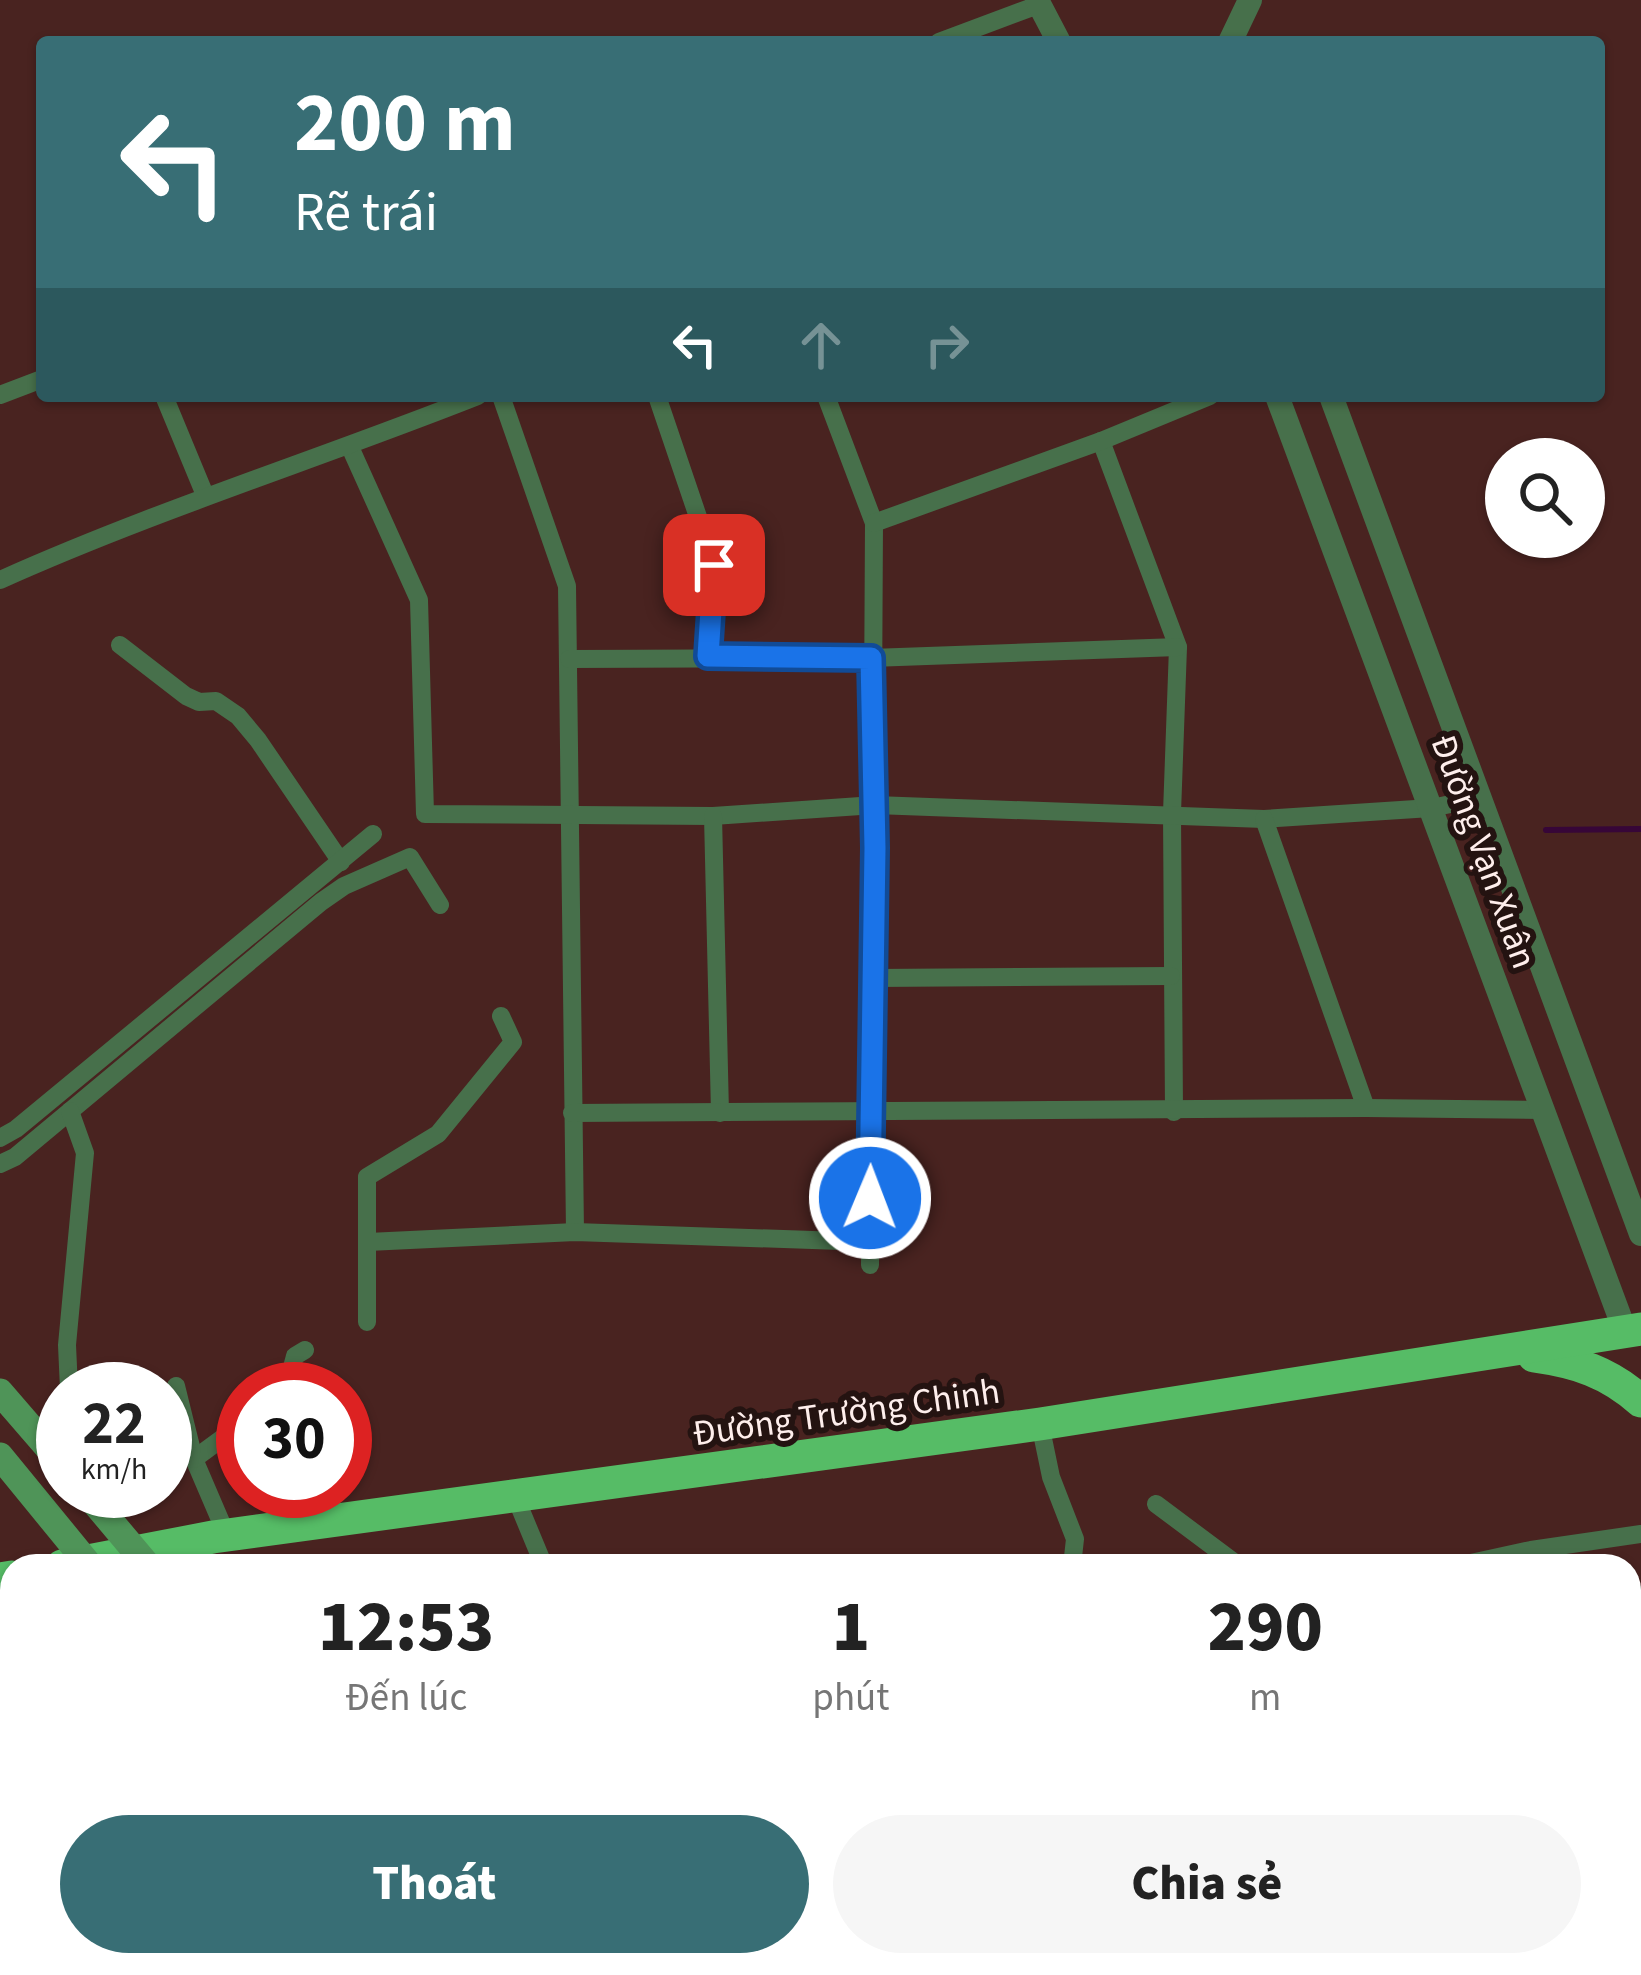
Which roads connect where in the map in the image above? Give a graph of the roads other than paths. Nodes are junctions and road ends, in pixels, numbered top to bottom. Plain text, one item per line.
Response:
1 (1250, 0) edge
2 (1038, 2) edge
3 (954, 36) edge
4 (1056, 36) edge
5 (1233, 36) edge
6 (36, 381) edge
7 (0, 395) edge
8 (166, 402) edge
9 (463, 402) edge
10 (503, 402) edge
11 (659, 402) edge
12 (828, 402) edge
13 (1195, 402) edge
14 (1279, 402) edge
15 (1333, 402) edge
16 (1101, 441) junction
17 (350, 447) junction
18 (205, 495) junction
19 (874, 523) junction
20 (0, 580) edge
21 (120, 645) dead end
22 (1178, 647) junction
23 (708, 656) junction
24 (871, 658) junction
25 (569, 659) junction
26 (1480, 798) junction
27 (875, 805) junction
28 (1431, 808) junction
29 (567, 813) junction
30 (1172, 813) junction
31 (713, 816) junction
32 (1264, 819) junction
33 (373, 834) dead end
34 (341, 862) junction
35 (440, 904) dead end
36 (1172, 976) junction
37 (874, 978) junction
38 (501, 1016) dead end
39 (1366, 1108) junction
40 (871, 1109) junction
41 (1543, 1110) junction
42 (70, 1111) junction
43 (1174, 1112) junction
44 (572, 1113) junction
45 (720, 1113) junction
46 (0, 1138) edge
47 (0, 1164) edge
48 (575, 1232) junction
49 (1641, 1234) edge
50 (368, 1242) junction
51 (870, 1243) junction
52 (869, 1265) dead end
53 (367, 1322) dead end
54 (1633, 1330) edge
55 (305, 1351) dead end
56 (1502, 1351) junction
57 (68, 1362) edge
58 (294, 1362) edge
59 (0, 1393) edge
60 (1641, 1401) edge
61 (1040, 1424) junction
62 (36, 1432) edge
63 (216, 1443) edge
64 (192, 1451) edge
65 (0, 1456) edge
66 (194, 1459) junction
67 (515, 1496) junction
68 (1156, 1504) dead end
69 (108, 1518) edge
70 (1641, 1534) edge
71 (227, 1535) junction
72 (79, 1554) edge
73 (126, 1554) edge
74 (138, 1554) edge
75 (539, 1554) edge
76 (1073, 1554) edge
77 (1223, 1554) edge
78 (1551, 1554) edge

1 - 5 street
2 - 3 street
2 - 4 street
6 - 7 street
8 - 18 street
9 - 17 street
10 - 25 street
11 - 23 street
12 - 19 street
13 - 16 street
14 - 28 street, Đường Vạn Xuân
15 - 26 street, Đường Vạn Xuân
16 - 19 street
16 - 22 street
17 - 18 street
17 - 29 street
18 - 20 street
19 - 24 street
21 - 34 street
22 - 24 street
22 - 30 street
23 - 24 street
23 - 25 street
24 - 27 street
25 - 29 street
26 - 28 street
26 - 49 street, Đường Vạn Xuân
27 - 30 street
27 - 31 street
27 - 37 street
28 - 32 street
28 - 41 street, Đường Vạn Xuân
29 - 31 street
29 - 44 street
30 - 32 street
30 - 36 street
31 - 45 street
32 - 39 street
33 - 34 street
34 - 46 street
35 - 42 street
36 - 37 street
36 - 43 street
37 - 40 street
38 - 50 street
39 - 41 street
39 - 43 street
40 - 43 street
40 - 45 street
40 - 51 street
41 - 54 street, Đường Vạn Xuân
42 - 47 street
42 - 57 street
44 - 45 street
44 - 48 street
48 - 50 street
48 - 51 street
50 - 53 street
51 - 52 street
54 - 56 highway, Đường Trường Chinh
55 - 58 street
56 - 60 highway
56 - 61 highway, Đường Trường Chinh
59 - 62 main road
61 - 67 highway, Đường Trường Chinh
61 - 76 street
63 - 66 street
64 - 66 street
65 - 72 main road, bridge
66 - 71 street
67 - 71 highway, Đường Trường Chinh
67 - 75 street
68 - 77 street
69 - 74 main road, bridge
70 - 78 street
71 - 73 highway, Đường Trường Chinh

